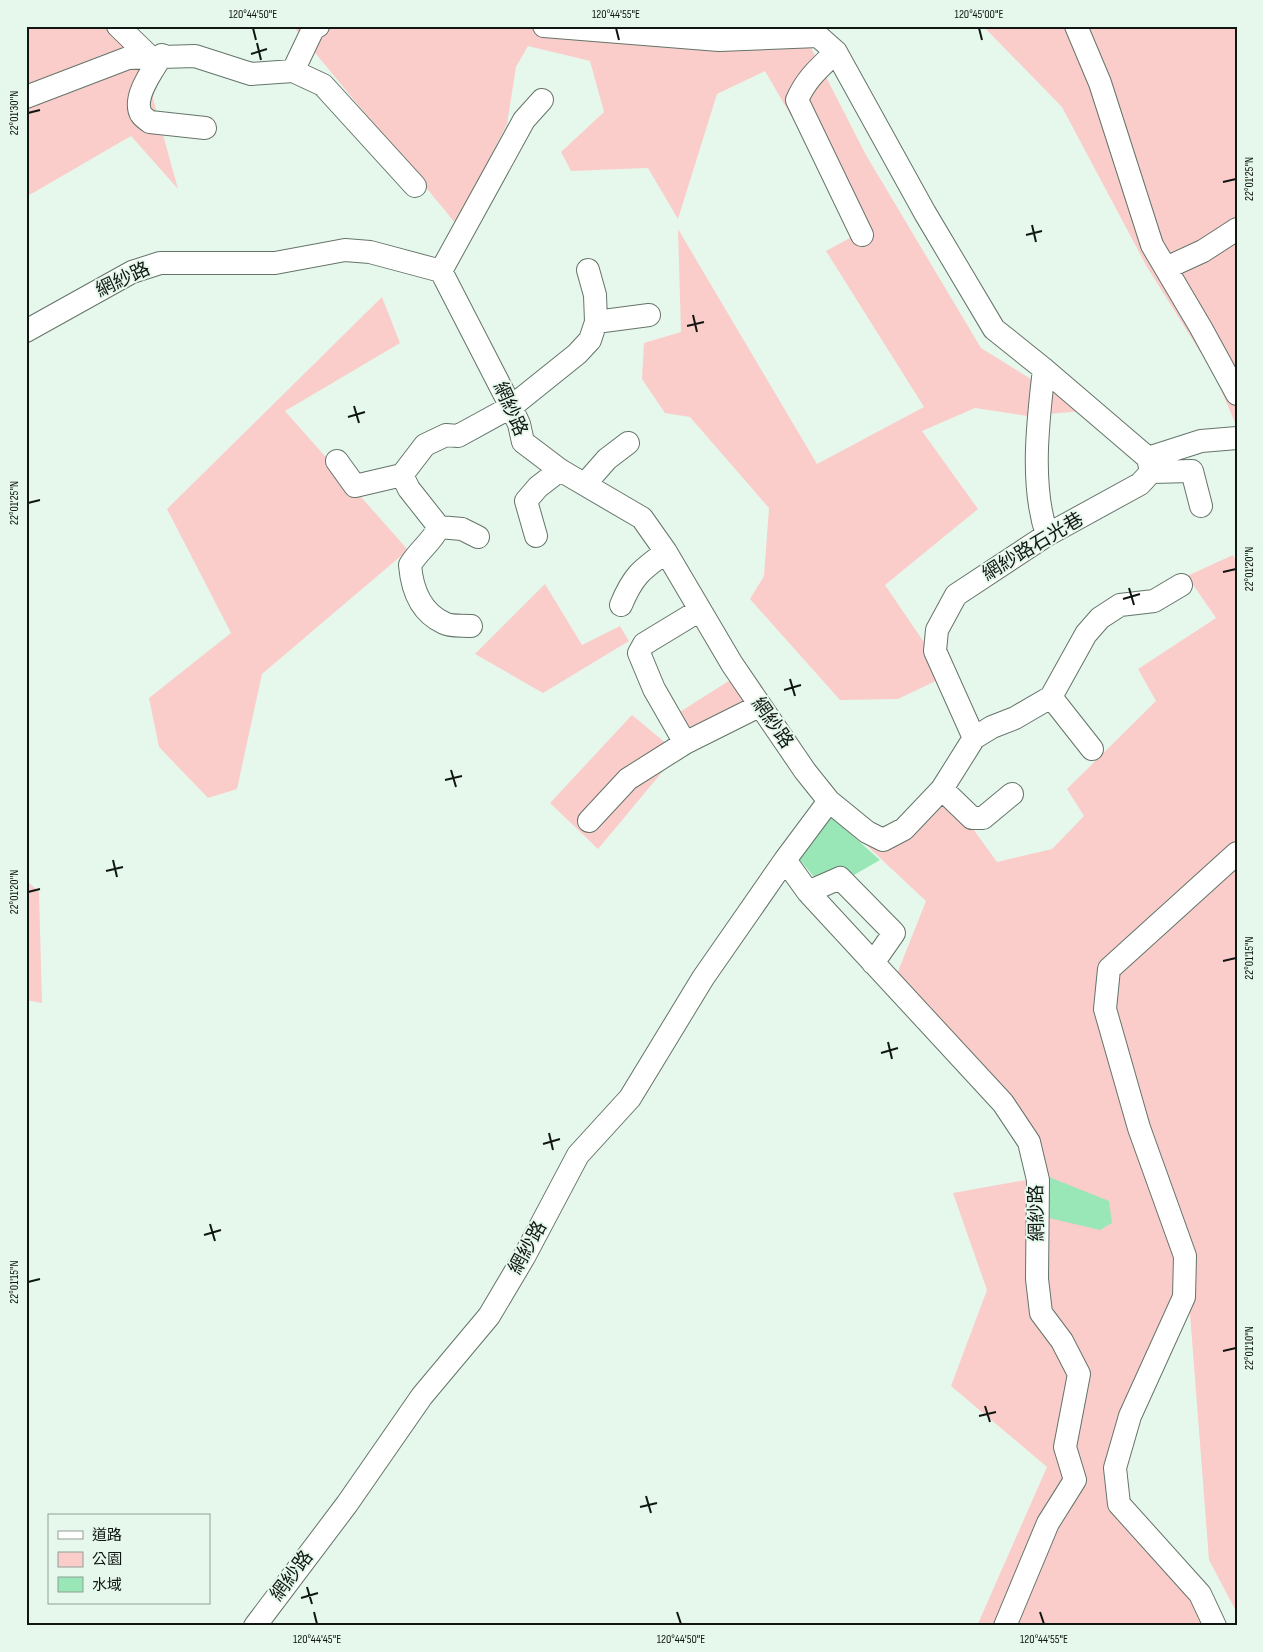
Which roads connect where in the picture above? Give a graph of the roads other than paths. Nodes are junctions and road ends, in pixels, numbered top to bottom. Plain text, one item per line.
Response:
1 (118, 26) edge
2 (318, 26) edge
3 (544, 26) edge
4 (1076, 26) edge
5 (836, 52) junction
6 (155, 56) junction
7 (293, 71) junction
8 (26, 97) edge
9 (542, 100) dead end
10 (205, 128) dead end
11 (415, 186) dead end
12 (1237, 229) edge
13 (862, 235) dead end
14 (1166, 268) junction
15 (441, 270) junction
16 (588, 270) dead end
17 (649, 315) dead end
18 (596, 322) junction
19 (26, 330) edge
20 (1044, 369) junction
21 (1237, 394) edge
22 (511, 407) junction
23 (1237, 438) edge
24 (628, 443) dead end
25 (337, 461) dead end
26 (1150, 465) junction
27 (560, 470) junction
28 (402, 474) junction
29 (585, 484) junction
30 (1201, 506) dead end
31 (439, 527) junction
32 (1046, 535) junction
33 (536, 536) dead end
34 (478, 537) dead end
35 (666, 552) junction
36 (1181, 585) dead end
37 (621, 605) dead end
38 (700, 610) junction
39 (471, 626) dead end
40 (1051, 696) junction
41 (759, 706) junction
42 (974, 738) junction
43 (685, 743) junction
44 (1092, 749) dead end
45 (942, 789) junction
46 (1012, 794) dead end
47 (829, 800) junction
48 (590, 820) dead end
49 (1237, 853) edge
50 (785, 860) junction
51 (808, 892) junction
52 (874, 963) junction
53 (254, 1626) edge
54 (1005, 1626) edge
55 (1215, 1626) edge

1 - 6 street
2 - 7 street
3 - 5 street
4 - 14 street
5 - 13 street
5 - 20 street
6 - 7 street
6 - 8 street
6 - 10 street
7 - 11 street
9 - 15 street
12 - 14 street
14 - 21 street
15 - 19 street, 網紗路
15 - 22 street, 網紗路
16 - 18 street
17 - 18 street
18 - 22 street
20 - 26 street
20 - 32 street
22 - 27 street, 網紗路
22 - 28 street
23 - 26 street, 網紗路石光巷
24 - 29 street
25 - 28 street
26 - 30 street
26 - 32 street, 網紗路石光巷
27 - 29 street, 網紗路
27 - 33 street
28 - 31 street
29 - 35 street, 網紗路
31 - 34 street
31 - 39 street
32 - 42 street, 網紗路石光巷
35 - 37 street
35 - 38 street, 網紗路
36 - 40 street
38 - 41 street, 網紗路
38 - 43 street
40 - 42 street
40 - 44 street
41 - 43 street
41 - 47 street, 網紗路
42 - 45 street
43 - 48 street
45 - 46 street
45 - 47 street
47 - 50 street, 網紗路
49 - 55 street
50 - 51 street, 網紗路
50 - 53 street, 網紗路
51 - 52 street, 網紗路
51 - 52 street
52 - 54 street, 網紗路

